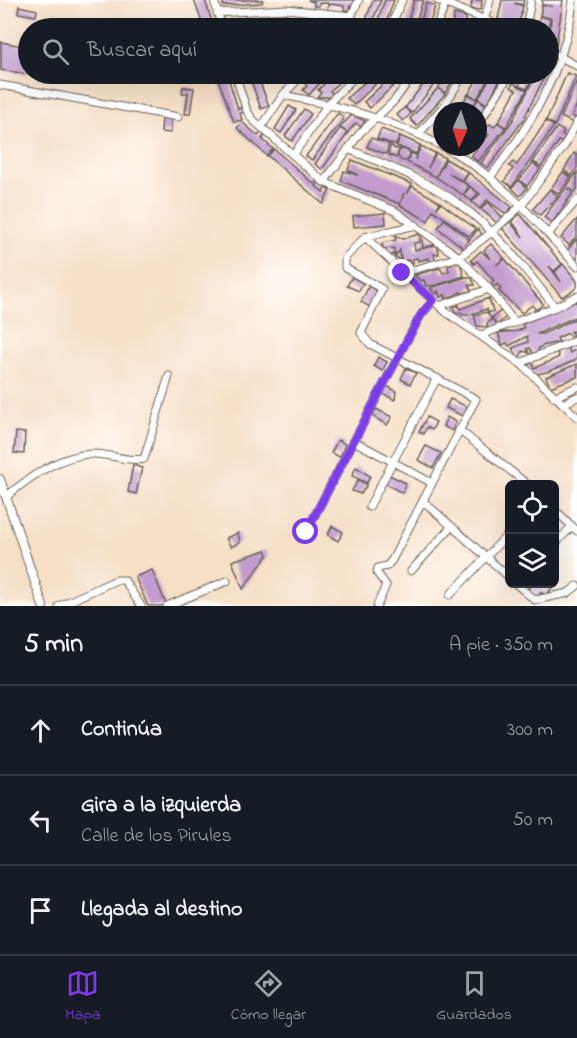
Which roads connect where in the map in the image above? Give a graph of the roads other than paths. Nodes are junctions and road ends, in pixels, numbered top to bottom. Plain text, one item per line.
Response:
1 (214, 0) edge
2 (359, 0) edge
3 (402, 0) edge
4 (438, 0) edge
5 (490, 0) edge
6 (531, 0) edge
7 (573, 0) edge
8 (447, 2) edge
9 (217, 13) junction
10 (352, 16) joint
11 (219, 18) edge
12 (394, 18) edge
13 (440, 18) edge
14 (484, 18) edge
15 (486, 18) edge
16 (528, 18) edge
17 (560, 56) joint
18 (577, 66) edge
19 (239, 84) edge
20 (293, 84) edge
21 (347, 84) edge
22 (407, 84) edge
23 (458, 84) edge
24 (504, 84) edge
25 (548, 84) edge
26 (0, 85) edge
27 (283, 95) junction
28 (328, 104) junction
29 (487, 111) edge
30 (178, 117) dead end
31 (377, 118) junction
32 (577, 123) edge
33 (262, 126) junction
34 (419, 134) junction
35 (433, 141) edge
36 (348, 149) junction
37 (294, 154) junction
38 (460, 156) edge
39 (490, 176) junction
40 (324, 182) junction
41 (577, 200) edge
42 (522, 205) junction
43 (416, 225) junction
44 (492, 232) junction
45 (549, 233) junction
46 (365, 237) junction
47 (459, 257) junction
48 (576, 263) edge
49 (402, 273) junction
50 (489, 289) junction
51 (577, 296) edge
52 (436, 303) junction
53 (555, 307) junction
54 (515, 323) junction
55 (481, 334) junction
56 (577, 340) edge
57 (398, 357) junction
58 (520, 363) junction
59 (169, 376) dead end
60 (437, 378) junction
61 (577, 387) edge
62 (554, 397) junction
63 (577, 397) edge
64 (563, 404) junction
65 (577, 417) edge
66 (459, 430) junction
67 (354, 441) junction
68 (392, 461) junction
69 (0, 479) edge
70 (522, 480) edge
71 (432, 483) junction
72 (6, 497) junction
73 (423, 501) junction
74 (369, 507) dead end
75 (559, 513) edge
76 (451, 527) junction
77 (574, 528) edge
78 (306, 532) dead end
79 (508, 534) edge
80 (559, 541) edge
81 (484, 557) junction
82 (411, 571) dead end
83 (505, 574) edge
84 (227, 581) dead end
85 (577, 586) edge
86 (522, 588) edge
87 (450, 595) dead end
88 (43, 606) edge
89 (59, 606) edge
90 (141, 606) edge
91 (167, 606) edge
92 (377, 606) edge

1 - 9 street
2 - 10 street
3 - 12 street
4 - 8 street
5 - 15 street
6 - 16 street
7 - 17 street
8 - 13 street
8 - 14 street
9 - 10 street
9 - 11 street
17 - 18 street
19 - 33 street
20 - 27 street
21 - 28 street
22 - 31 street
23 - 34 street
24 - 29 street
25 - 39 street
26 - 30 street
27 - 28 street
27 - 33 street
28 - 31 street
28 - 37 street
31 - 34 street
31 - 36 street
32 - 42 street
33 - 37 street
34 - 35 street
36 - 40 street
36 - 44 street
37 - 40 street
38 - 39 street
39 - 42 street
40 - 43 street
41 - 45 street
42 - 44 street
42 - 45 street
43 - 46 street
43 - 47 street
44 - 47 street
44 - 53 street
45 - 48 street
46 - 49 street
46 - 57 street
47 - 49 street
47 - 50 street
49 - 52 street
50 - 52 street
50 - 54 street
51 - 53 street
52 - 55 street
52 - 57 street
53 - 54 street
54 - 55 street
55 - 58 street
56 - 58 street
57 - 60 street
57 - 67 street
58 - 62 street
59 - 72 street
60 - 66 street
60 - 68 street
61 - 62 street
62 - 64 street
63 - 64 street
64 - 65 street
66 - 70 street
66 - 71 street
67 - 68 street
67 - 78 street
68 - 71 street
68 - 74 street
69 - 72 street
71 - 73 street
72 - 88 street
73 - 76 street
73 - 92 street
75 - 77 street
76 - 81 street
76 - 82 street
77 - 80 street
79 - 81 street
81 - 83 street
81 - 87 street
84 - 91 street
85 - 86 street
89 - 90 street

